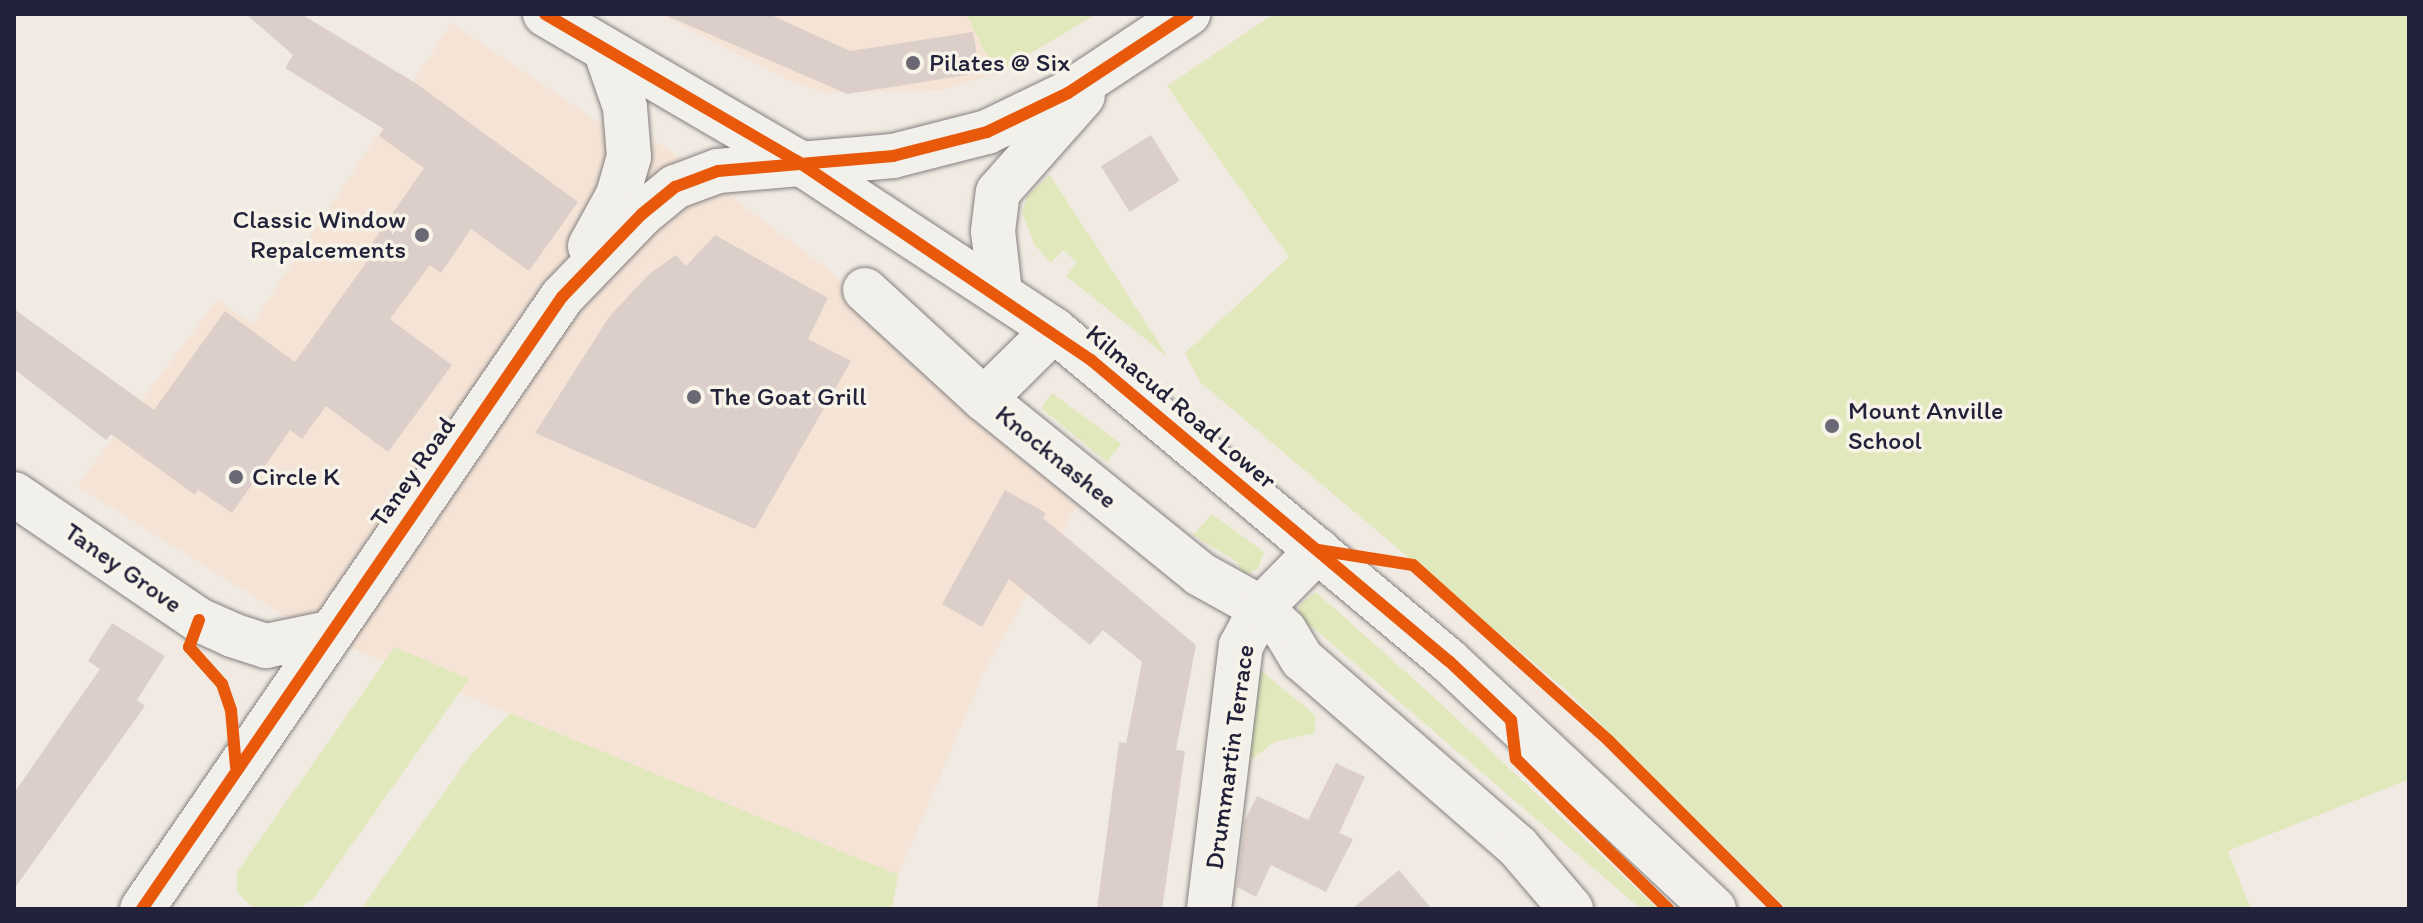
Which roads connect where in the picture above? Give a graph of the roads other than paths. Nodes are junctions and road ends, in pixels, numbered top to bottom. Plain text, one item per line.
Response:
1 (545, 14) edge
2 (1188, 14) edge
3 (606, 52) junction
4 (1112, 65) junction
5 (797, 161) junction
6 (865, 290) dead end
7 (1000, 293) junction
8 (562, 297) junction
9 (1054, 330) junction
10 (984, 399) junction
11 (14, 494) edge
12 (1318, 550) junction
13 (1261, 608) junction
14 (329, 633) junction
15 (142, 909) edge
16 (1209, 909) edge
17 (1571, 909) edge
18 (1714, 909) edge

1 - 3 main road, Kilmacud Road Lower
2 - 4 main road
3 - 5 main road, Kilmacud Road Lower
3 - 8 main road
4 - 5 main road, Taney Road
4 - 7 main road
5 - 7 main road, Kilmacud Road Lower
5 - 8 main road, Taney Road
6 - 10 main road, Knocknashee
7 - 9 main road, Kilmacud Road Lower
8 - 14 main road, Taney Road
9 - 10 main road
9 - 12 main road, Kilmacud Road Lower
10 - 13 main road, Knocknashee
11 - 14 main road, Taney Grove
12 - 13 main road
12 - 18 main road, Kilmacud Road Lower
13 - 16 main road, Drummartin Terrace
13 - 17 main road, Knocknashee
14 - 15 main road, Taney Road

